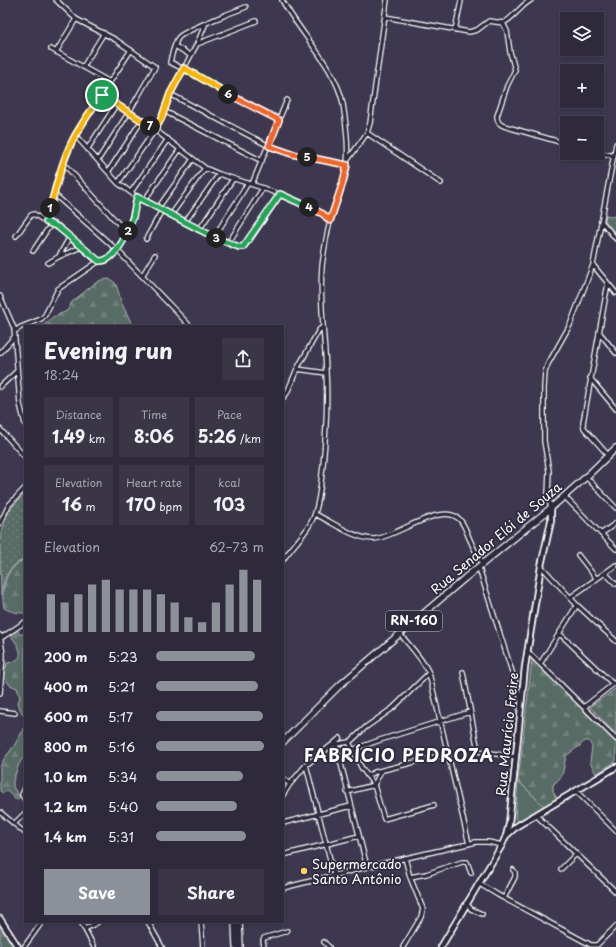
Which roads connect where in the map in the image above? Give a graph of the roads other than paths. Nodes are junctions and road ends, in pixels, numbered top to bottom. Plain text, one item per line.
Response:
1 (282, 0) edge
2 (387, 0) edge
3 (531, 0) edge
4 (58, 1) edge
5 (461, 1) edge
6 (246, 7) dead end
7 (385, 17) junction
8 (76, 18) junction
9 (256, 21) dead end
10 (503, 23) junction
11 (205, 24) junction
12 (455, 30) junction
13 (104, 33) junction
14 (197, 44) junction
15 (175, 46) junction
16 (51, 49) dead end
17 (131, 50) junction
18 (56, 52) junction
19 (190, 55) junction
20 (83, 67) junction
21 (184, 68) junction
22 (110, 82) junction
23 (170, 94) junction
24 (102, 95) junction
25 (287, 100) dead end
26 (116, 105) junction
27 (164, 111) junction
28 (128, 112) junction
29 (142, 120) junction
30 (279, 120) junction
31 (155, 130) junction
32 (367, 133) junction
33 (75, 135) junction
34 (168, 139) junction
35 (560, 142) edge
36 (616, 144) edge
37 (269, 146) junction
38 (88, 148) junction
39 (180, 149) junction
40 (604, 154) edge
41 (614, 156) junction
42 (193, 159) junction
43 (98, 160) junction
44 (262, 161) junction
45 (63, 163) junction
46 (347, 163) junction
47 (205, 168) junction
48 (108, 172) junction
49 (219, 174) junction
50 (234, 179) junction
51 (441, 182) dead end
52 (118, 183) junction
53 (250, 184) junction
54 (263, 188) junction
55 (131, 192) junction
56 (54, 194) junction
57 (280, 194) junction
58 (137, 197) junction
59 (144, 201) junction
60 (158, 208) junction
61 (162, 210) junction
62 (171, 215) junction
63 (330, 221) junction
64 (601, 221) junction
65 (46, 222) junction
66 (185, 222) junction
67 (51, 224) junction
68 (200, 230) junction
69 (127, 234) junction
70 (16, 236) dead end
71 (214, 237) junction
72 (69, 238) junction
73 (146, 239) dead end
74 (616, 239) edge
75 (229, 242) junction
76 (81, 247) junction
77 (117, 250) junction
78 (33, 251) dead end
79 (155, 255) dead end
80 (58, 256) junction
81 (99, 261) junction
82 (48, 263) dead end
83 (593, 265) junction
84 (142, 276) junction
85 (608, 283) junction
86 (616, 293) edge
87 (0, 296) edge
88 (4, 304) junction
89 (0, 308) edge
90 (28, 325) edge
91 (189, 325) edge
92 (24, 327) edge
93 (323, 327) junction
94 (599, 332) junction
95 (15, 334) junction
96 (0, 353) edge
97 (616, 353) edge
98 (298, 369) junction
99 (17, 371) junction
100 (326, 373) junction
101 (590, 378) junction
102 (0, 387) edge
103 (284, 397) edge
104 (616, 409) edge
105 (24, 420) edge
106 (0, 429) edge
107 (615, 451) edge
108 (24, 455) edge
109 (608, 455) junction
110 (586, 477) junction
111 (24, 489) edge
112 (564, 496) junction
113 (551, 508) junction
114 (616, 508) edge
115 (315, 514) junction
116 (0, 523) edge
117 (616, 523) edge
118 (601, 534) junction
119 (616, 549) edge
120 (285, 553) edge
121 (578, 555) dead end
122 (616, 565) edge
123 (481, 566) junction
124 (542, 566) junction
125 (605, 573) junction
126 (596, 578) junction
127 (616, 584) edge
128 (570, 597) junction
129 (577, 605) junction
130 (24, 623) edge
131 (559, 633) junction
132 (400, 634) junction
133 (1, 637) edge
134 (616, 641) edge
135 (527, 651) junction
136 (540, 664) junction
137 (463, 672) dead end
138 (429, 673) junction
139 (1, 677) edge
140 (614, 683) edge
141 (0, 693) edge
142 (521, 700) junction
143 (584, 707) junction
144 (0, 711) edge
145 (15, 712) dead end
146 (470, 712) junction
147 (440, 722) junction
148 (340, 738) dead end
149 (616, 739) edge
150 (284, 741) edge
151 (349, 742) junction
152 (334, 744) junction
153 (352, 750) junction
154 (447, 754) junction
155 (516, 757) junction
156 (306, 765) junction
157 (616, 767) edge
158 (381, 771) junction
159 (367, 776) junction
160 (284, 780) edge
161 (290, 784) junction
162 (374, 785) junction
163 (576, 791) junction
164 (348, 792) junction
165 (284, 793) edge
166 (434, 805) dead end
167 (351, 806) junction
168 (0, 812) edge
169 (24, 814) edge
170 (319, 814) junction
171 (536, 814) junction
172 (510, 819) junction
173 (284, 823) edge
174 (14, 824) junction
175 (517, 826) junction
176 (616, 831) edge
177 (24, 832) edge
178 (359, 836) junction
179 (506, 836) junction
180 (326, 844) junction
181 (469, 844) junction
182 (502, 845) junction
183 (576, 854) junction
184 (284, 855) edge
185 (405, 858) junction
186 (367, 867) junction
187 (561, 869) dead end
188 (513, 870) dead end
189 (471, 873) dead end
190 (334, 875) junction
191 (410, 877) junction
192 (478, 883) junction
193 (284, 888) edge
194 (616, 892) edge
195 (504, 898) junction
196 (466, 903) junction
197 (482, 914) dead end
198 (0, 919) edge
199 (41, 923) edge
200 (82, 923) edge
201 (96, 923) edge
202 (150, 923) edge
203 (201, 923) edge
204 (235, 923) edge
205 (239, 923) edge
206 (616, 926) edge
207 (85, 929) junction
208 (287, 931) dead end
209 (324, 942) dead end
210 (18, 947) edge
211 (24, 947) edge
212 (94, 947) edge
213 (162, 947) edge
214 (203, 947) edge
215 (236, 947) edge
216 (240, 947) edge
217 (264, 947) edge
218 (329, 947) edge
219 (404, 947) edge
220 (441, 947) edge

1 - 46 street
2 - 7 street
3 - 10 street
4 - 8 street
5 - 12 street
6 - 11 street
7 - 12 street
7 - 32 street
8 - 13 street
8 - 18 street
9 - 14 street
10 - 12 street
10 - 35 street
11 - 14 street
11 - 15 street
13 - 17 street
13 - 20 street
14 - 19 street
15 - 19 street
15 - 21 street
16 - 18 street
17 - 22 street
17 - 28 street
18 - 20 street
19 - 21 street
20 - 22 street
21 - 23 street
21 - 30 street
22 - 24 street
23 - 27 street
23 - 37 street
24 - 26 street
24 - 33 street
25 - 30 street
26 - 28 street
26 - 38 street
27 - 31 street
27 - 44 street
28 - 29 street
28 - 43 street
29 - 31 street
29 - 48 street
30 - 37 street
31 - 34 street
31 - 52 street
32 - 46 street
32 - 51 street
33 - 38 street
33 - 45 street
34 - 39 street
34 - 55 street
36 - 41 street
37 - 44 street
37 - 46 street
38 - 43 street
39 - 42 street
39 - 59 street
40 - 41 street
41 - 64 street
42 - 47 street
42 - 60 street
43 - 48 street
44 - 53 street
45 - 56 street
45 - 69 street
46 - 63 street
47 - 49 street
47 - 62 street
48 - 52 street
49 - 50 street
49 - 66 street
50 - 53 street
50 - 68 street
52 - 55 street
53 - 54 street
53 - 71 street
54 - 57 street
54 - 75 street
55 - 58 street
56 - 65 street
56 - 77 street
57 - 63 street
57 - 75 street
58 - 59 street
58 - 69 street
59 - 60 street
60 - 61 street
61 - 62 street
61 - 73 street
62 - 66 street
63 - 93 street
64 - 74 street
64 - 83 street
65 - 67 street
65 - 70 street
66 - 68 street
67 - 72 street
67 - 78 street
68 - 71 street
69 - 77 street
71 - 75 street
72 - 76 street
72 - 80 street
76 - 80 street
76 - 81 street
77 - 81 street
77 - 84 street
79 - 84 street
80 - 82 street
81 - 90 street
83 - 85 street
83 - 113 street
84 - 91 street
85 - 86 street
85 - 94 street
87 - 88 street
88 - 89 street
88 - 95 street
92 - 95 street
93 - 98 street
93 - 100 street
94 - 97 street
94 - 101 street
95 - 96 street
95 - 99 street
98 - 100 street
98 - 103 street
99 - 102 street
99 - 105 street
100 - 115 street
101 - 104 street
101 - 109 street
106 - 108 street
107 - 109 main road, Rua Senador Elói de Souza / RN-160
109 - 110 main road, Rua Senador Elói de Souza / RN-160
110 - 112 main road, Rua Senador Elói de Souza / RN-160
110 - 114 street
111 - 116 street
112 - 113 main road, Rua Senador Elói de Souza / RN-160
112 - 118 street
113 - 123 main road, Rua Senador Elói de Souza / RN-160
113 - 124 street, Rua Maurício Freire
115 - 120 street
115 - 123 street
117 - 118 street
118 - 119 street
121 - 126 street
122 - 125 street
123 - 132 main road, Rua Senador Elói de Souza / RN-160
123 - 142 street
124 - 128 street
124 - 135 street, Rua Maurício Freire
125 - 126 street
125 - 127 street
126 - 128 street
128 - 129 street
129 - 131 street
129 - 134 street
130 - 133 street
131 - 136 street
131 - 140 street
132 - 138 street
132 - 150 main road, Rua Senador Elói de Souza / RN-160
133 - 139 street
135 - 136 street
135 - 142 street, Rua Maurício Freire
136 - 143 street
137 - 146 street
138 - 147 street
138 - 151 street
139 - 141 street
140 - 143 street
142 - 155 street, Rua Maurício Freire
143 - 149 street
144 - 145 street
146 - 147 street
146 - 155 street
147 - 153 street
147 - 154 street
148 - 152 street
151 - 152 street
151 - 153 street
152 - 156 street
152 - 164 street
153 - 159 street
154 - 158 street
154 - 181 street
155 - 172 street, Rua Maurício Freire
156 - 161 street
156 - 170 street
157 - 163 street
158 - 159 street
158 - 162 street
159 - 162 street
160 - 161 street
161 - 165 street
162 - 164 street
162 - 166 street
163 - 171 street
163 - 176 street
164 - 167 street
167 - 170 street
167 - 178 street
168 - 174 street
169 - 174 street
170 - 173 street
170 - 180 street
171 - 175 street
171 - 183 street
172 - 175 street
172 - 179 street, Rua Maurício Freire
174 - 177 street
175 - 179 street
178 - 180 street
178 - 186 street
179 - 182 street, Rua Maurício Freire
180 - 184 street
180 - 190 street
181 - 182 street
181 - 185 street
182 - 192 street, Rua Maurício Freire
183 - 187 street
183 - 194 street
185 - 186 street
185 - 191 street
186 - 190 street
188 - 195 street
189 - 191 street
190 - 193 street
191 - 219 street
192 - 195 street
192 - 196 street, Rua Maurício Freire
195 - 206 street
196 - 197 street
196 - 220 street, Rua Maurício Freire
198 - 210 main road
199 - 211 street
200 - 207 street
201 - 207 street
202 - 213 street
203 - 214 street
204 - 215 main road
205 - 216 main road
207 - 212 street
208 - 217 street
209 - 218 street

